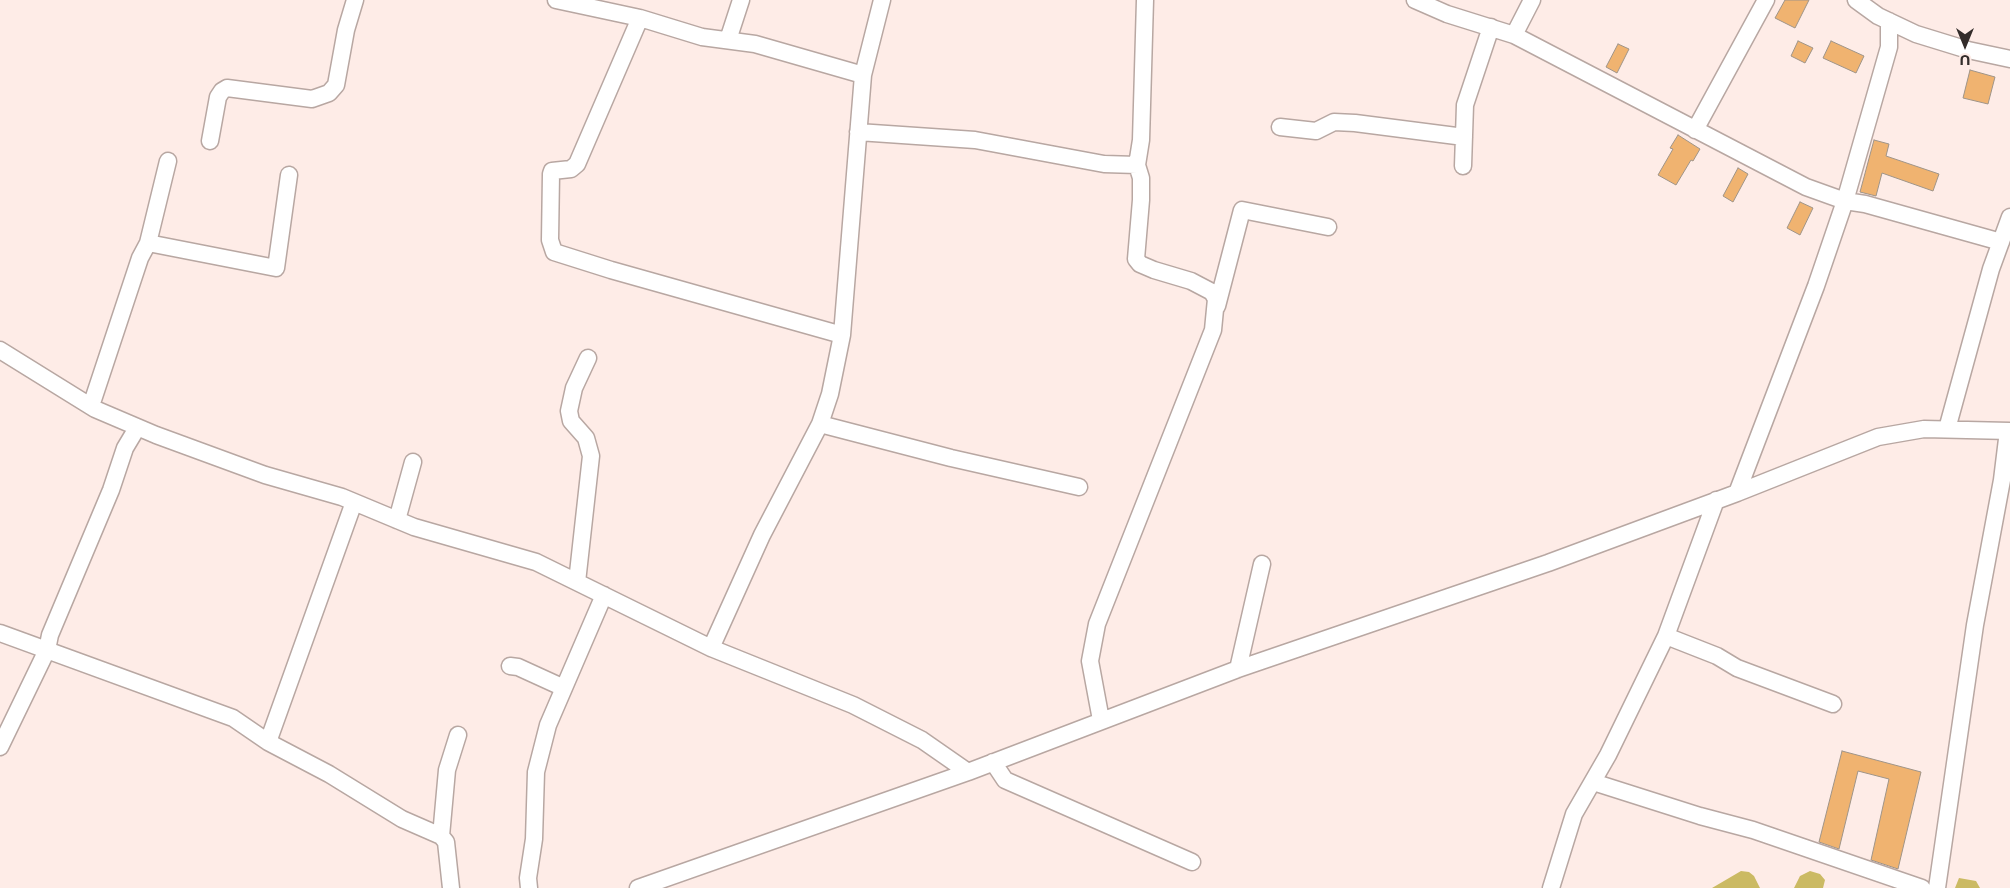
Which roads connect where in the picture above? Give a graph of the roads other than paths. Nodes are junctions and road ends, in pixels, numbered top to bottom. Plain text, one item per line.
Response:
1 (355, 0) edge
2 (556, 0) edge
3 (741, 0) edge
4 (882, 0) edge
5 (1145, 0) edge
6 (1415, 0) edge
7 (1532, 0) edge
8 (1766, 0) edge
9 (1856, 0) edge
10 (640, 18) junction
11 (1889, 21) junction
12 (1491, 27) junction
13 (1514, 35) junction
14 (728, 40) junction
15 (2010, 58) edge
16 (863, 75) junction
17 (1280, 127) dead end
18 (1695, 130) junction
19 (858, 132) junction
20 (1464, 137) junction
21 (210, 141) dead end
22 (168, 161) dead end
23 (1137, 165) junction
24 (1463, 166) dead end
25 (289, 175) dead end
26 (1845, 201) junction
27 (2010, 216) edge
28 (1328, 228) dead end
29 (2001, 242) junction
30 (148, 243) junction
31 (1217, 306) junction
32 (842, 336) junction
33 (0, 350) edge
34 (588, 358) dead end
35 (91, 406) junction
36 (820, 424) junction
37 (137, 428) junction
38 (1947, 429) junction
39 (2009, 431) edge
40 (413, 462) dead end
41 (1078, 487) dead end
42 (1737, 493) junction
43 (1716, 500) junction
44 (354, 502) junction
45 (397, 520) junction
46 (1262, 564) dead end
47 (577, 582) junction
48 (604, 595) junction
49 (0, 633) edge
50 (1666, 636) junction
51 (711, 648) junction
52 (47, 650) junction
53 (510, 666) dead end
54 (1238, 669) junction
55 (564, 688) junction
56 (1833, 704) dead end
57 (1101, 720) junction
58 (458, 735) dead end
59 (268, 742) junction
60 (0, 747) edge
61 (993, 762) junction
62 (968, 772) junction
63 (1593, 782) junction
64 (441, 836) junction
65 (1192, 862) dead end
66 (451, 888) edge
67 (529, 888) edge
68 (638, 888) edge
69 (1551, 888) edge
70 (1922, 888) edge
71 (1938, 888) edge

1 - 21 street
2 - 10 street
3 - 14 street
4 - 16 street
5 - 23 street
6 - 12 street
7 - 13 street
8 - 18 street
9 - 11 street
10 - 14 street
10 - 32 street
11 - 15 street
11 - 26 street
12 - 13 street
12 - 20 street
13 - 18 street
14 - 16 street
16 - 19 street
17 - 20 street
18 - 26 street
19 - 23 street
19 - 32 street
20 - 24 street
22 - 30 street
23 - 31 street
25 - 30 street
26 - 29 street
26 - 42 street
27 - 29 street
28 - 31 street
29 - 38 street
30 - 35 street
31 - 57 street
32 - 36 street
33 - 35 street
34 - 47 street
35 - 37 street
36 - 41 street
36 - 51 street
37 - 44 street
37 - 52 street
38 - 39 street
38 - 42 street
39 - 71 street
40 - 45 street
42 - 43 street
43 - 50 street
43 - 54 street
44 - 45 street
44 - 59 street
45 - 47 street
46 - 54 street
47 - 48 street
48 - 51 street
48 - 55 street
49 - 52 street
50 - 56 street
50 - 63 street
51 - 62 street
52 - 59 street
52 - 60 street
53 - 55 street
54 - 57 street
55 - 67 street
57 - 61 street
58 - 64 street
59 - 64 street
61 - 62 street
61 - 65 street
62 - 68 street
63 - 69 street
63 - 70 street
64 - 66 street

